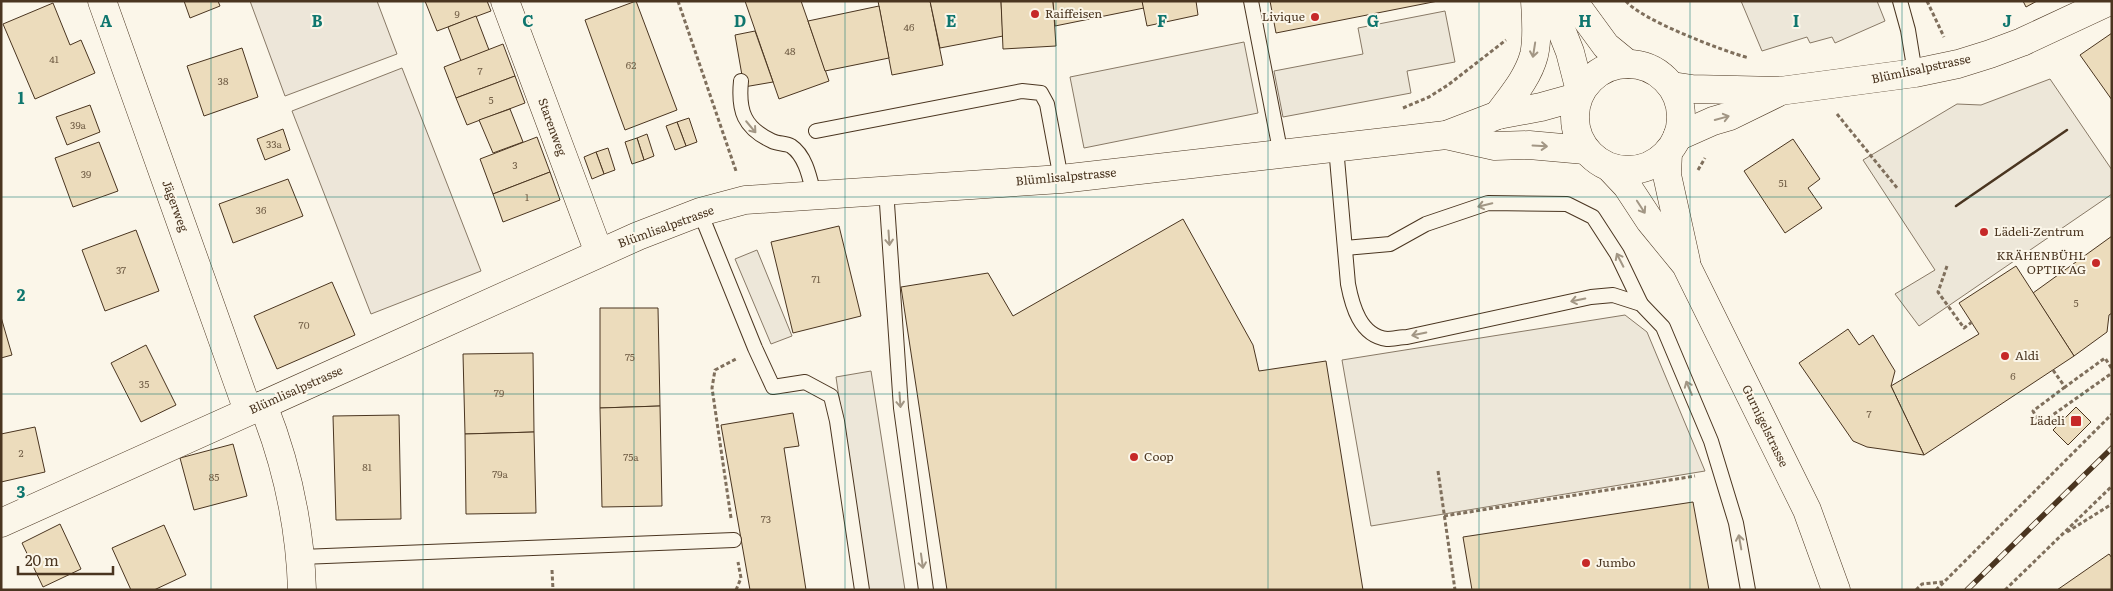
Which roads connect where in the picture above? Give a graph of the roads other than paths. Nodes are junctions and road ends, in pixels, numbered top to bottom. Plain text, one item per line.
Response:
1 (102, 1) edge
2 (505, 1) edge
3 (1251, 1) edge
4 (1536, 1) edge
5 (1550, 1) edge
6 (1573, 1) edge
7 (1900, 1) edge
8 (2110, 1) edge
9 (1628, 64) junction
10 (1915, 73) junction
11 (741, 81) dead end
12 (1672, 86) junction
13 (1780, 91) junction
14 (1579, 94) junction
15 (1498, 115) junction
16 (816, 132) dead end
17 (1446, 135) junction
18 (1672, 145) junction
19 (1336, 147) junction
20 (1585, 150) junction
21 (1280, 154) junction
22 (1610, 168) junction
23 (1061, 179) junction
24 (886, 189) junction
25 (814, 195) junction
26 (700, 212) junction
27 (1344, 248) junction
28 (599, 253) junction
29 (1686, 265) junction
30 (1641, 304) junction
31 (256, 408) junction
32 (1, 523) edge
33 (734, 540) road end
34 (301, 557) junction
35 (302, 590) edge
36 (862, 590) edge
37 (926, 590) edge
38 (1748, 590) edge
39 (1836, 590) edge

1 - 31 street, Jägerweg
2 - 28 street, Starenweg
3 - 21 lane
4 -> 15 street
5 - 14 street
6 - 9 street
7 - 10 lane
8 - 10 street, Blümlisalpstrasse
9 - 12 street
9 - 14 street
10 - 13 street, Blümlisalpstrasse
11 -> 25 lane
12 - 13 street, Blümlisalpstrasse
12 - 18 street
18 -> 13 street, Blümlisalpstrasse
14 - 15 street, Blümlisalpstrasse
14 - 20 street
15 - 17 street, Blümlisalpstrasse
16 - 23 lane
17 - 19 street, Blümlisalpstrasse
17 -> 20 street, Blümlisalpstrasse
18 - 22 street
18 - 29 street, Gurnigelstrasse
19 - 21 street, Blümlisalpstrasse
19 - 27 lane
20 - 22 street
21 - 23 street, Blümlisalpstrasse
22 -> 29 street, Gurnigelstrasse
23 - 24 street, Blümlisalpstrasse
24 - 25 street, Blümlisalpstrasse
24 -> 37 lane
25 - 26 street, Blümlisalpstrasse
26 - 28 street, Blümlisalpstrasse
26 - 36 lane
30 -> 27 lane
30 -> 27 lane
28 - 31 street, Blümlisalpstrasse
29 - 39 street, Gurnigelstrasse
38 -> 30 lane
31 - 32 street, Blümlisalpstrasse
31 - 34 street, Jägerweg
33 - 34 lane
34 - 35 street, Jägerweg

